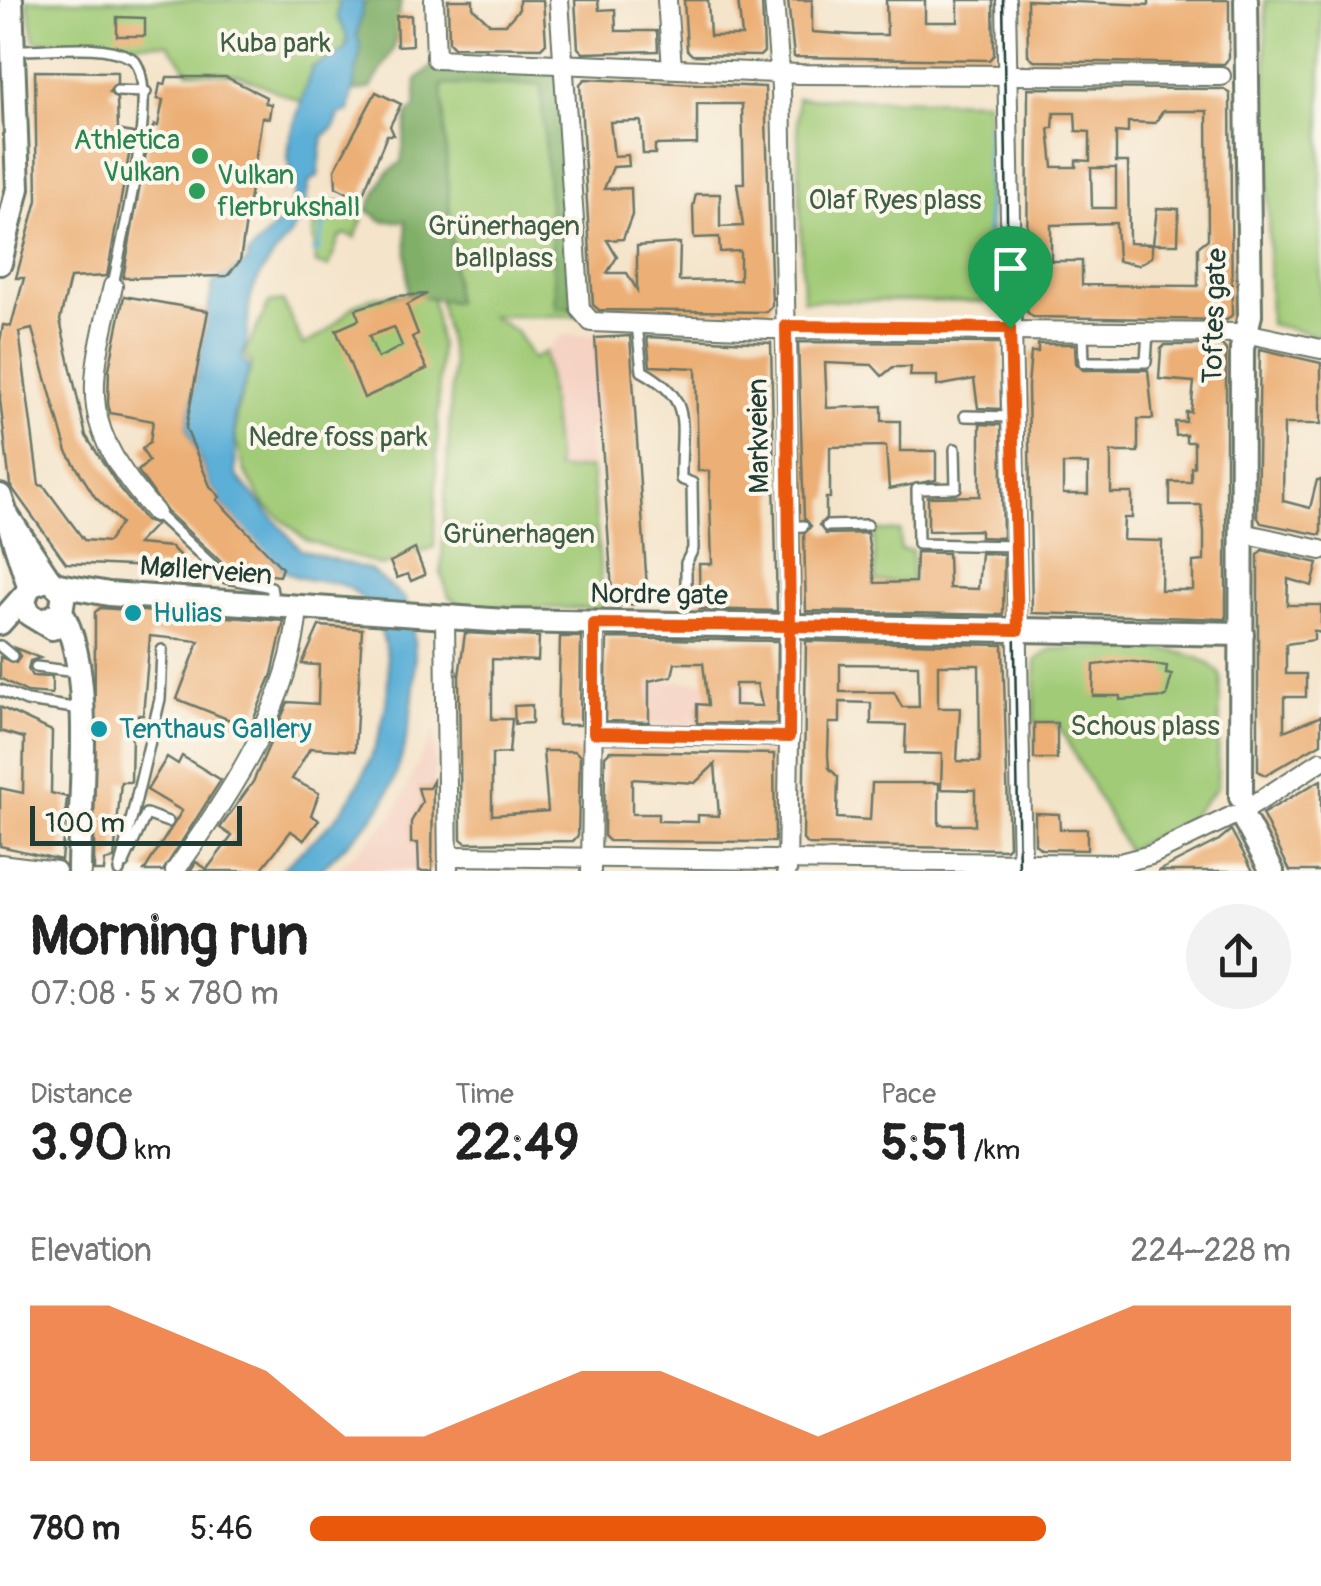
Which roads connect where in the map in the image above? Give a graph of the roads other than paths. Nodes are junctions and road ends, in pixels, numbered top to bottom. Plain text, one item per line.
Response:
1 (434, 0) edge
2 (559, 0) edge
3 (668, 0) edge
4 (774, 0) edge
5 (1006, 0) edge
6 (1246, 0) edge
7 (11, 3) edge
8 (15, 50) junction
9 (564, 64) junction
10 (672, 68) junction
11 (778, 71) junction
12 (1007, 76) junction
13 (1221, 76) dead end
14 (117, 92) dead end
15 (146, 92) junction
16 (0, 262) edge
17 (113, 286) joint
18 (637, 324) junction
19 (786, 326) junction
20 (1014, 328) junction
21 (1083, 330) junction
22 (1148, 332) junction
23 (1245, 333) junction
24 (1321, 349) edge
25 (965, 416) dead end
26 (1016, 417) junction
27 (955, 449) dead end
28 (4, 507) edge
29 (154, 512) joint
30 (867, 525) dead end
31 (827, 526) dead end
32 (1242, 533) junction
33 (1017, 546) junction
34 (1321, 550) edge
35 (686, 588) dead end
36 (45, 599) junction
37 (274, 606) junction
38 (298, 608) junction
39 (445, 618) junction
40 (0, 624) edge
41 (594, 624) junction
42 (790, 626) junction
43 (1018, 630) junction
44 (1242, 634) junction
45 (0, 646) edge
46 (162, 650) dead end
47 (12, 656) dead end
48 (36, 667) dead end
49 (78, 669) junction
50 (0, 690) edge
51 (81, 709) junction
52 (594, 733) junction
53 (789, 737) junction
54 (1321, 761) edge
55 (1242, 809) junction
56 (168, 822) dead end
57 (592, 862) edge
58 (448, 863) edge
59 (0, 864) edge
60 (787, 864) edge
61 (1140, 865) edge
62 (1022, 866) edge
63 (121, 868) edge
64 (56, 871) edge
65 (78, 871) edge
66 (176, 871) edge
67 (1272, 871) edge

1 - 9 street
2 - 9 street
3 - 10 street
4 - 11 street, Markveien
5 - 12 street
6 - 23 main road, Toftes gate
7 - 8 main road
8 - 15 lane
8 - 16 main road
9 - 10 street
9 - 18 street
10 - 11 street
11 - 12 street
11 - 19 street, Markveien
12 - 13 street
12 - 20 street
14 - 15 lane
15 - 17 lane
17 - 29 street
18 - 19 street
18 - 35 lane
19 - 20 street
19 - 42 street, Markveien
20 - 21 street
20 - 26 street
21 - 22 street
21 - 22 lane
22 - 23 street
23 - 24 street
23 - 32 main road, Toftes gate
25 - 26 lane
26 - 33 street
27 - 33 lane
28 - 36 main road
29 - 37 lane
30 - 31 lane
32 - 34 street
32 - 44 main road, Toftes gate
33 - 43 street
36 - 37 main road, Møllerveien
36 - 40 main road
36 - 49 main road
37 - 38 main road, Møllerveien
38 - 39 main road, Nordre gate
38 - 66 street
39 - 41 main road, Nordre gate
39 - 58 street
41 - 42 main road, Nordre gate
41 - 52 street
42 - 43 main road, Nordre gate
42 - 53 street, Markveien
43 - 44 main road
43 - 62 street
44 - 55 main road
45 - 47 lane
46 - 63 lane
48 - 49 lane
49 - 51 main road
50 - 51 lane
51 - 65 main road
52 - 53 street
52 - 57 street
53 - 60 street, Markveien
54 - 55 street
55 - 61 street
55 - 67 main road
56 - 63 lane
57 - 58 street
57 - 60 street
59 - 64 street
60 - 62 street
61 - 62 street

